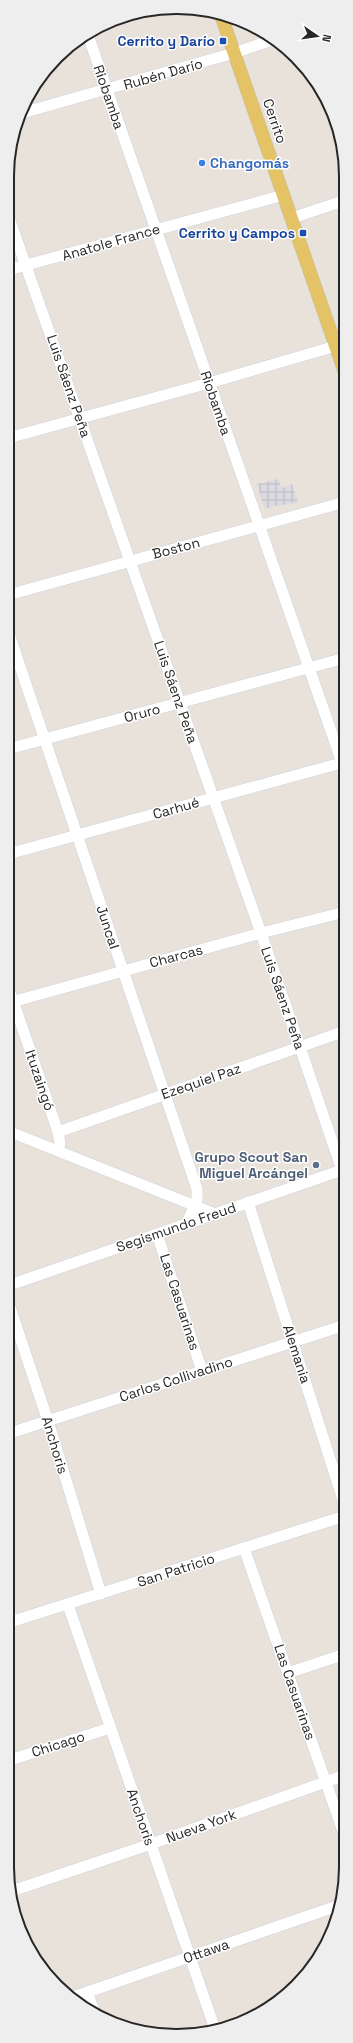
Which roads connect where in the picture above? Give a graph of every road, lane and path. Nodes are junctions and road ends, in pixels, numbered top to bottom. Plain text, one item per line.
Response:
1 (223, 21) edge
2 (89, 39) edge
3 (268, 42) edge
4 (234, 53) junction
5 (107, 90) junction
6 (27, 112) edge
7 (284, 195) junction
8 (339, 202) edge
9 (292, 218) junction
10 (155, 230) junction
11 (14, 232) edge
12 (26, 266) junction
13 (14, 269) edge
14 (339, 340) edge
15 (339, 346) edge
16 (209, 383) junction
17 (80, 418) junction
18 (14, 436) edge
19 (339, 504) edge
20 (258, 525) junction
21 (130, 560) junction
22 (14, 593) edge
23 (14, 648) edge
24 (339, 660) edge
25 (309, 667) junction
26 (180, 702) junction
27 (45, 739) junction
28 (14, 747) edge
29 (339, 752) edge
30 (339, 767) edge
31 (213, 798) junction
32 (78, 836) junction
33 (14, 852) edge
34 (339, 914) edge
35 (261, 933) junction
36 (123, 971) junction
37 (14, 1001) edge
38 (14, 1013) edge
39 (339, 1033) edge
40 (300, 1046) junction
41 (164, 1094) junction
42 (58, 1132) junction
43 (14, 1134) edge
44 (58, 1151) junction
45 (339, 1156) edge
46 (339, 1172) edge
47 (248, 1202) junction
48 (195, 1206) junction
49 (213, 1213) junction
50 (187, 1223) junction
51 (157, 1234) junction
52 (14, 1284) edge
53 (14, 1316) edge
54 (339, 1327) edge
55 (293, 1341) junction
56 (202, 1371) junction
57 (48, 1421) junction
58 (14, 1432) edge
59 (339, 1487) edge
60 (339, 1518) edge
61 (244, 1548) junction
62 (101, 1594) junction
63 (68, 1605) junction
64 (14, 1621) edge
65 (339, 1656) edge
66 (288, 1673) junction
67 (110, 1728) junction
68 (14, 1759) edge
69 (339, 1777) edge
70 (326, 1782) junction
71 (339, 1820) edge
72 (151, 1844) junction
73 (15, 1890) edge
74 (333, 1907) edge
75 (190, 1956) junction
76 (87, 1992) junction
77 (78, 1995) edge
78 (92, 2005) edge
79 (213, 2025) edge

1 - 4 main road, Cerrito
2 - 5 street, Riobamba
3 - 4 street, Rubén Darío
4 - 5 street, Rubén Darío
4 - 7 main road, Cerrito
5 - 6 street, Rubén Darío
5 - 10 street, Riobamba
7 - 9 main road, Cerrito
7 - 10 street, Anatole France
8 - 9 street
9 - 14 main road, Cerrito
10 - 12 street, Anatole France
10 - 16 street, Riobamba
11 - 12 street, Luis Sáenz Peña
12 - 13 street, Anatole France
12 - 17 street, Luis Sáenz Peña
15 - 16 street
16 - 17 street
16 - 20 street, Riobamba
17 - 18 street
17 - 21 street, Luis Sáenz Peña
19 - 20 street, Boston
20 - 21 street, Boston
20 - 25 street, Riobamba
21 - 22 street, Boston
21 - 26 street, Luis Sáenz Peña
23 - 27 street, Juncal
24 - 25 street, Oruro
25 - 26 street, Oruro
25 - 29 street, Riobamba
26 - 27 street, Oruro
26 - 31 street, Luis Sáenz Peña
27 - 28 street, Oruro
27 - 32 street, Juncal
30 - 31 street, Carhué
31 - 32 street, Carhué
31 - 35 street, Luis Sáenz Peña
32 - 33 street, Carhué
32 - 36 street, Juncal
34 - 35 street, Charcas
35 - 36 street, Charcas
35 - 40 street, Luis Sáenz Peña
36 - 37 street, Charcas
36 - 41 street, Juncal
38 - 42 street, Ituzaingó
39 - 40 street, Ezequiel Paz
40 - 41 street, Ezequiel Paz
40 - 45 street, Luis Sáenz Peña
41 - 42 street, Ezequiel Paz
41 - 48 street, Juncal
42 - 44 street, Ituzaingó
43 - 44 street
44 - 48 street
46 - 47 street, Segismundo Freud
47 - 49 street, Segismundo Freud
47 - 55 street, Alemania
48 - 49 street
48 - 50 street, Juncal
49 - 50 street, Segismundo Freud
50 - 51 street, Segismundo Freud
51 - 52 street, Segismundo Freud
51 - 56 street, Las Casuarinas
53 - 57 street, Anchoris
54 - 55 street, Carlos Collivadino
55 - 56 street, Carlos Collivadino
55 - 59 street, Alemania
56 - 57 street, Carlos Collivadino
57 - 58 street, Carlos Collivadino
57 - 62 street, Anchoris
60 - 61 street, San Patricio
61 - 62 street, San Patricio
61 - 66 street, Las Casuarinas
62 - 63 street, San Patricio
63 - 64 street, San Patricio
63 - 67 street, Anchoris
65 - 66 street
66 - 70 street, Las Casuarinas
67 - 68 street, Chicago
67 - 72 street, Anchoris
69 - 70 street, Nueva York
70 - 71 street, Las Casuarinas
70 - 72 street, Nueva York
72 - 73 street, Nueva York
72 - 75 street, Anchoris
74 - 75 street, Ottawa
75 - 76 street, Ottawa
75 - 79 street, Anchoris
76 - 77 street, Ottawa
76 - 78 street

